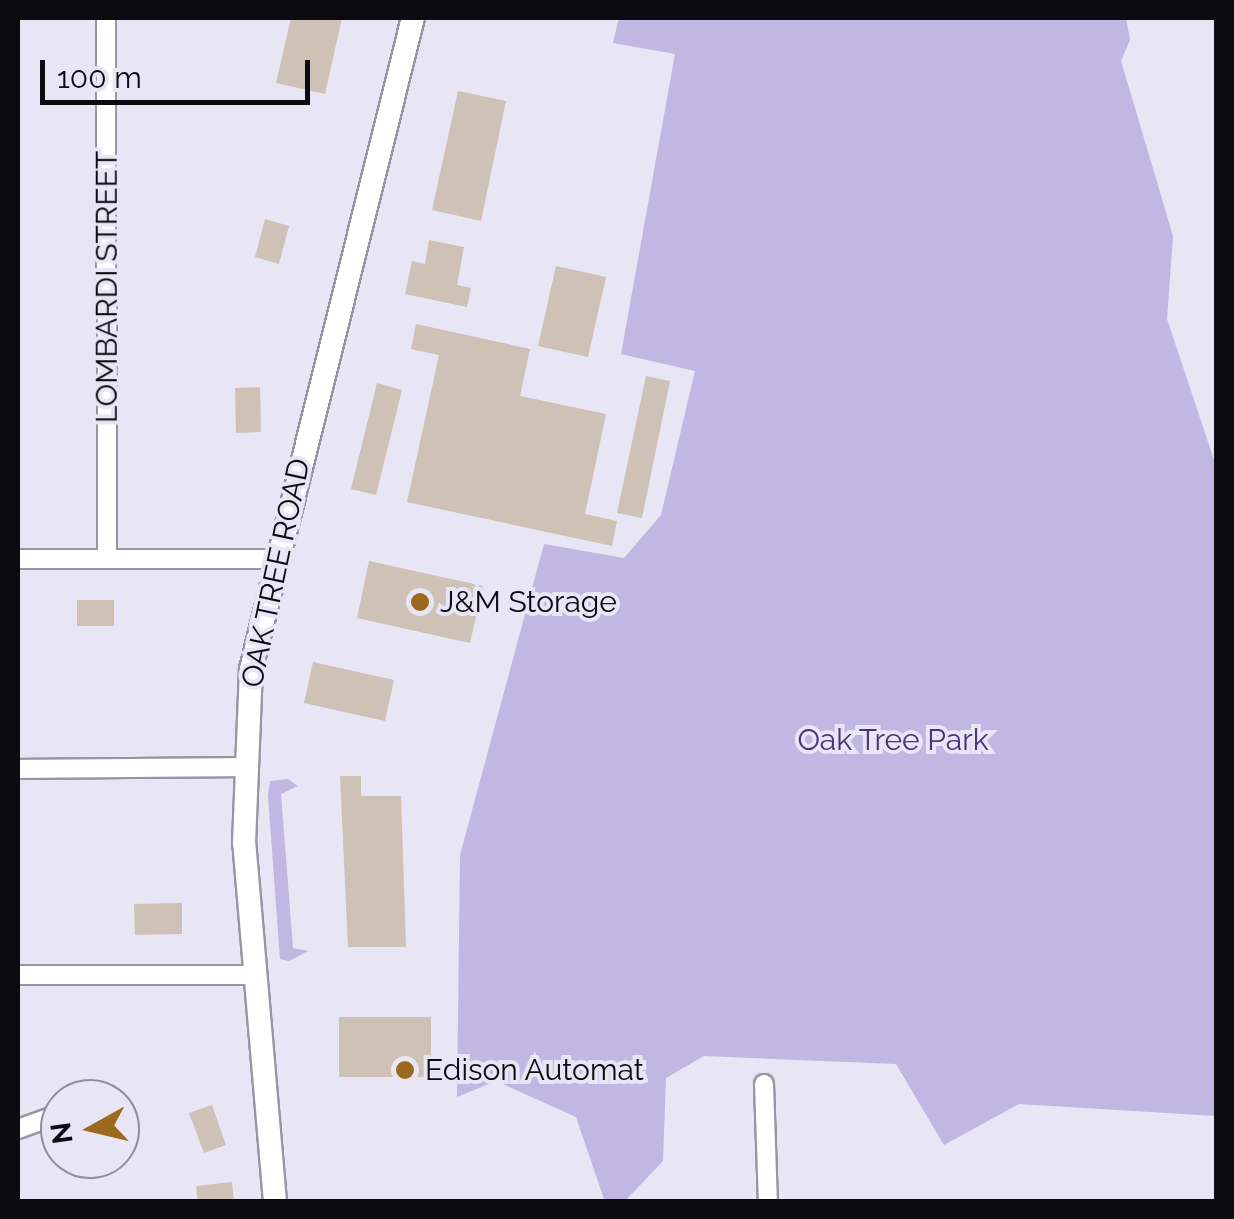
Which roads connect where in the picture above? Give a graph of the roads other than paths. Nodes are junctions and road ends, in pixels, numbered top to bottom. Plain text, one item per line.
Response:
1 (106, 18) edge
2 (412, 18) edge
3 (108, 557) junction
4 (18, 558) edge
5 (273, 559) junction
6 (243, 767) junction
7 (18, 769) edge
8 (254, 975) junction
9 (18, 976) edge
10 (764, 1084) dead end
11 (275, 1202) edge
12 (768, 1202) edge

1 - 3 street, LOMBARDI STREET
2 - 5 main road, OAK TREE ROAD
3 - 4 street
3 - 5 street
5 - 6 main road, OAK TREE ROAD
6 - 7 street
6 - 8 main road, OAK TREE ROAD
8 - 9 street
8 - 11 main road, OAK TREE ROAD
10 - 12 street

